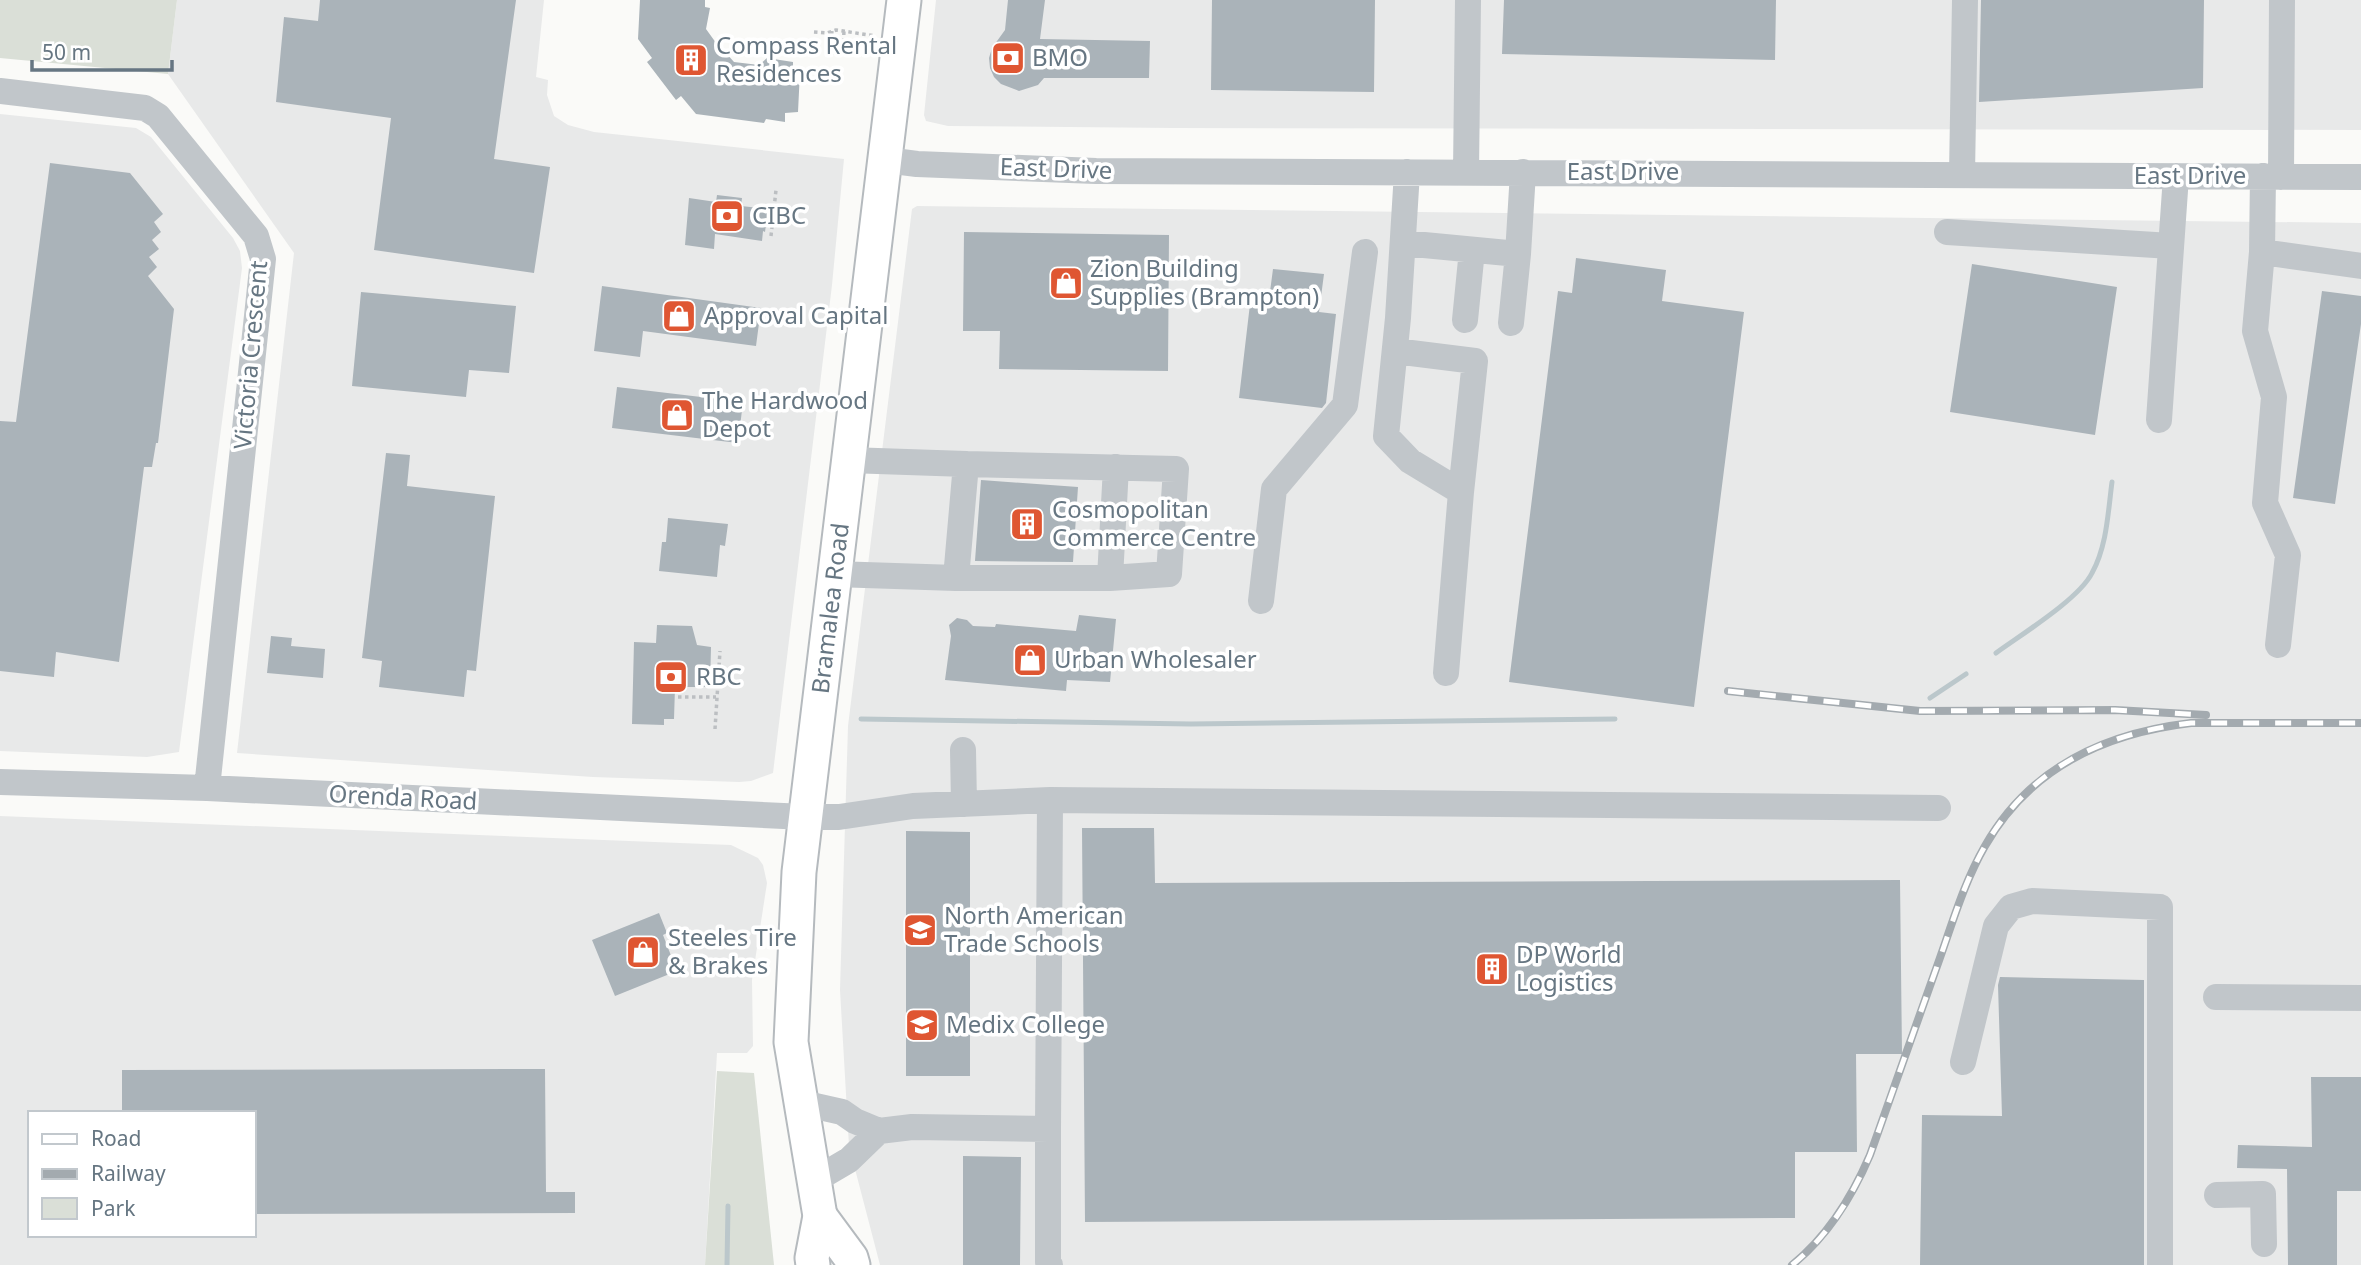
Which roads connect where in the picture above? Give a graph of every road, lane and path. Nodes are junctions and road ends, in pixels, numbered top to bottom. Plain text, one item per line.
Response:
1 (904, 0) edge
2 (1468, 0) edge
3 (1965, 0) edge
4 (2282, 0) edge
5 (832, 31) junction
6 (814, 33) dead end
7 (0, 91) edge
8 (886, 160) junction
9 (1407, 172) junction
10 (1466, 172) junction
11 (1523, 172) junction
12 (1962, 174) junction
13 (2176, 176) junction
14 (2272, 176) junction
15 (2361, 177) edge
16 (776, 190) dead end
17 (1947, 232) dead end
18 (771, 236) dead end
19 (1403, 243) junction
20 (2171, 246) junction
21 (1472, 250) junction
22 (1365, 252) dead end
23 (2262, 252) junction
24 (1518, 254) junction
25 (2361, 266) edge
26 (1465, 320) dead end
27 (1511, 323) dead end
28 (1395, 351) junction
29 (2159, 420) dead end
30 (848, 460) junction
31 (966, 464) junction
32 (1116, 467) junction
33 (1461, 492) junction
34 (834, 574) junction
35 (956, 578) junction
36 (1110, 579) junction
37 (1261, 601) dead end
38 (2278, 645) dead end
39 (720, 651) dead end
40 (1446, 673) dead end
41 (678, 697) dead end
42 (716, 697) junction
43 (715, 729) dead end
44 (963, 750) dead end
45 (0, 782) edge
46 (207, 788) junction
47 (1050, 800) junction
48 (964, 804) junction
49 (1938, 808) dead end
50 (805, 817) junction
51 (2216, 997) dead end
52 (2361, 998) edge
53 (1963, 1062) dead end
54 (802, 1103) junction
55 (1048, 1129) junction
56 (879, 1131) junction
57 (816, 1180) junction
58 (2217, 1195) dead end
59 (820, 1216) junction
60 (2263, 1244) dead end
61 (813, 1265) edge
62 (853, 1265) edge
63 (1050, 1265) edge
64 (2160, 1265) edge

1 - 8 main road, Bramalea Road
2 - 10 street
3 - 12 street
4 - 14 street
5 - 5 path
5 - 6 path
7 - 46 street, Victoria Crescent
8 - 9 street, East Drive
8 - 30 main road, Bramalea Road
9 - 10 street, East Drive
9 - 19 street
10 - 11 street, East Drive
11 - 12 street, East Drive
11 - 24 street
12 - 13 street, East Drive
13 - 14 street, East Drive
13 - 20 street
14 - 15 street, East Drive
14 - 23 street
16 - 18 path
17 - 20 street
19 - 21 street
19 - 28 street
20 - 29 street
21 - 24 street
21 - 26 street
22 - 37 street
23 - 25 street
23 - 38 street
24 - 27 street
28 - 33 street
28 - 33 street
30 - 31 street
30 - 34 main road, Bramalea Road
31 - 32 street
31 - 35 street
32 - 36 street
32 - 36 street
33 - 40 street
34 - 35 street
34 - 50 main road, Bramalea Road
35 - 36 street
39 - 42 path
41 - 42 path
42 - 43 path
44 - 48 street
45 - 46 street, Orenda Road
46 - 50 street, Orenda Road
47 - 48 street, Orenda Road
47 - 49 street, Orenda Road
47 - 55 street
48 - 50 street, Orenda Road
50 - 54 main road, Bramalea Road
51 - 52 street
53 - 64 street
54 - 56 street
54 - 57 main road, Bramalea Road
55 - 56 street
55 - 63 street
56 - 57 street
57 - 59 main road, Bramalea Road
58 - 60 street
59 - 61 main road, Bramalea Road
59 - 62 main road

